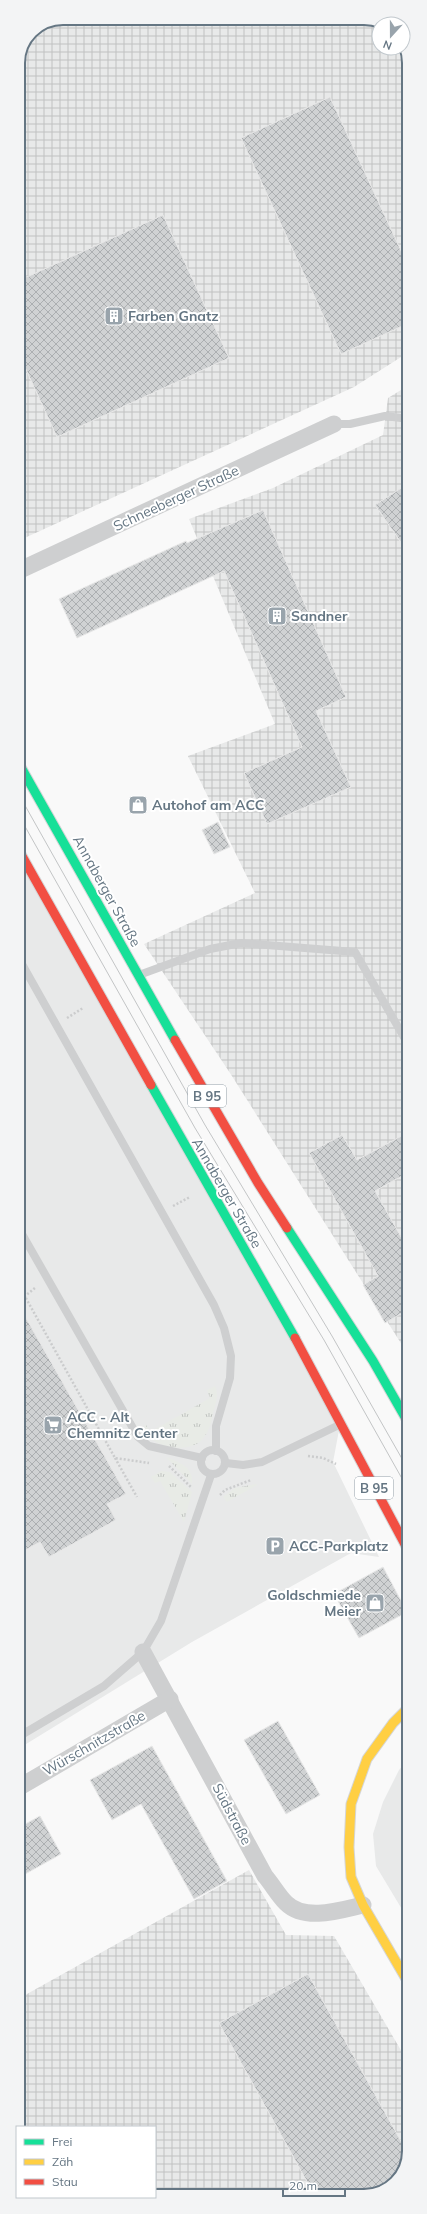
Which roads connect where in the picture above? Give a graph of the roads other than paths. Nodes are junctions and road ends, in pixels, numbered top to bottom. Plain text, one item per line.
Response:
1 (402, 418) edge
2 (334, 424) joint
3 (25, 568) edge
4 (25, 774) edge
5 (25, 862) edge
6 (25, 970) edge
7 (138, 976) junction
8 (402, 1034) edge
9 (25, 1239) edge
10 (402, 1412) edge
11 (340, 1425) junction
12 (216, 1451) junction
13 (202, 1458) junction
14 (226, 1463) junction
15 (210, 1474) junction
16 (402, 1539) edge
17 (144, 1652) junction
18 (170, 1699) junction
19 (402, 1714) edge
20 (25, 1733) edge
21 (25, 1784) edge
22 (363, 1905) junction
23 (402, 1972) edge

1 - 2 lane
2 - 3 street, Schneeberger Straße
4 - 7 main road, Annaberger Straße / B 95
5 - 11 main road, Annaberger Straße / B 95
6 - 12 lane
7 - 8 lane
7 - 10 main road, Annaberger Straße / B 95
9 - 13 lane
11 - 14 lane
11 - 16 main road, Annaberger Straße / B 95
12 - 13 lane
12 - 14 lane
13 - 15 lane
14 - 15 lane
15 - 17 lane
17 - 18 street, Südstraße
17 - 20 lane
18 - 21 street, Würschnitzstraße
18 - 22 street, Südstraße
19 - 22 main road
22 - 23 main road

